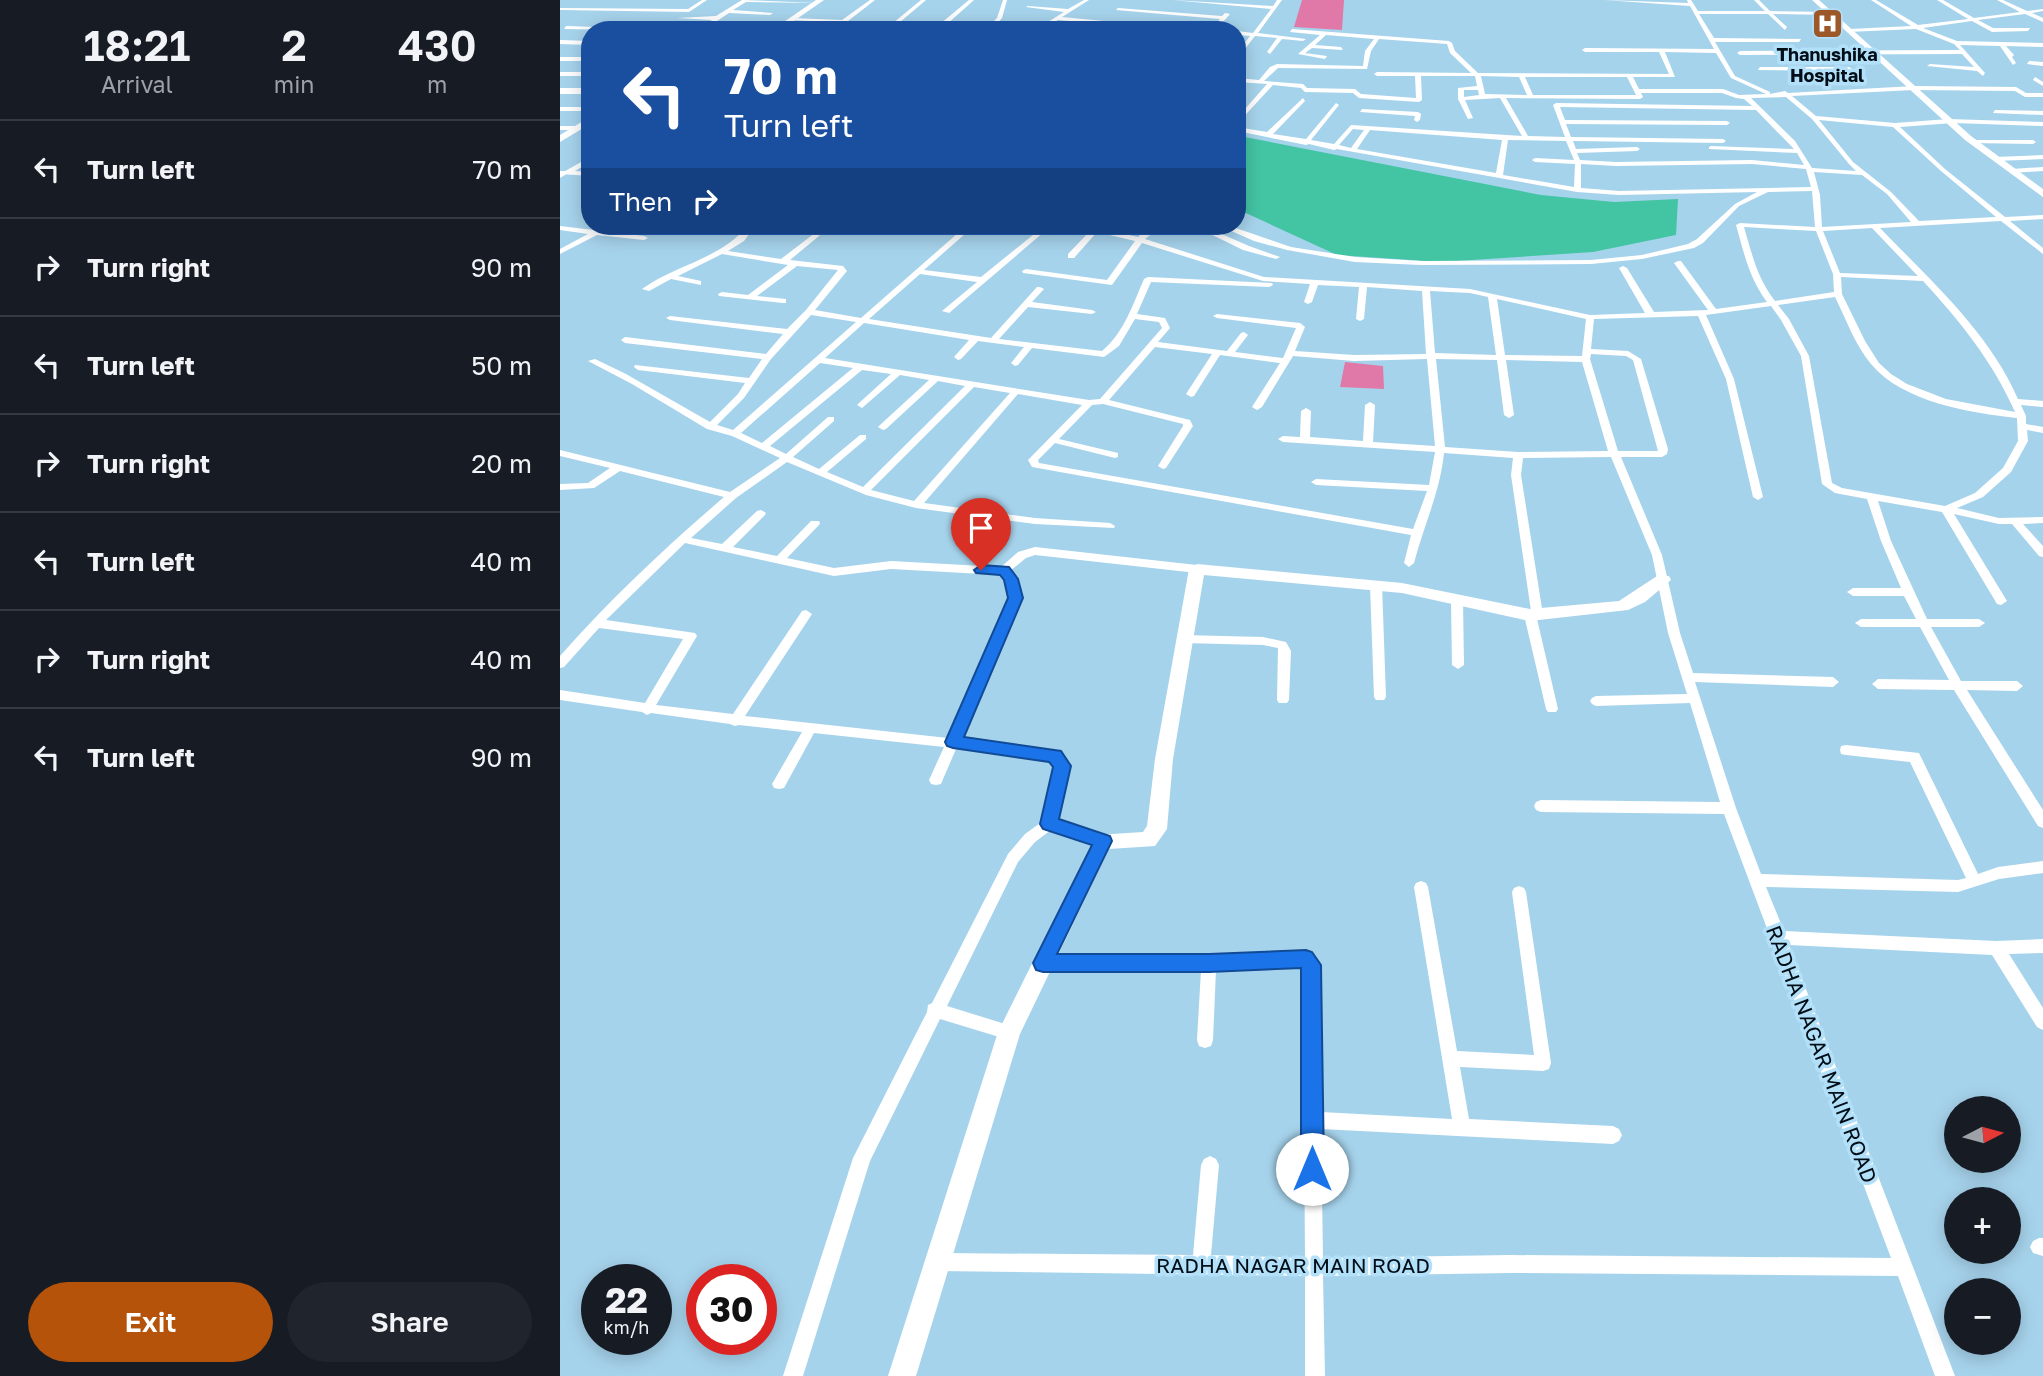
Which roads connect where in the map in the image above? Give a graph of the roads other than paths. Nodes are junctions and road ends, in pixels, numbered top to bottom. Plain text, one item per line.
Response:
1 (705, 0) edge
2 (745, 0) edge
3 (873, 0) edge
4 (925, 0) edge
5 (972, 0) edge
6 (1005, 0) edge
7 (1087, 0) edge
8 (1132, 0) edge
9 (1174, 0) edge
10 (1279, 0) edge
11 (1606, 0) edge
12 (1756, 0) edge
13 (1815, 0) edge
14 (1873, 0) edge
15 (1939, 0) edge
16 (1999, 0) edge
17 (1195, 1) edge
18 (818, 2) edge
19 (1236, 2) edge
20 (1690, 2) edge
21 (1028, 6) dead end
22 (1275, 8) junction
23 (560, 9) edge
24 (1118, 9) junction
25 (602, 10) junction
26 (691, 10) junction
27 (2043, 10) edge
28 (729, 11) junction
29 (1069, 11) junction
30 (1695, 12) junction
31 (2029, 12) junction
32 (771, 13) dead end
33 (1769, 13) junction
34 (1829, 13) junction
35 (687, 18) junction
36 (719, 18) junction
37 (1057, 18) junction
38 (1225, 18) junction
39 (2042, 18) edge
40 (1974, 19) junction
41 (579, 21) dead end
42 (714, 21) edge
43 (790, 21) edge
44 (844, 21) edge
45 (898, 21) edge
46 (947, 21) edge
47 (995, 21) edge
48 (1052, 21) edge
49 (1088, 21) edge
50 (1100, 21) edge
51 (1222, 21) edge
52 (1917, 27) junction
53 (564, 28) edge
54 (1785, 29) dead end
55 (2028, 29) dead end
56 (1292, 31) dead end
57 (1849, 31) junction
58 (1246, 34) edge
59 (1253, 34) junction
60 (1324, 34) junction
61 (1281, 37) junction
62 (1377, 39) junction
63 (1317, 40) junction
64 (1713, 40) junction
65 (1799, 40) dead end
66 (560, 42) edge
67 (581, 43) edge
68 (1956, 43) junction
69 (1246, 44) edge
70 (2001, 44) junction
71 (2027, 44) junction
72 (2043, 44) edge
73 (1311, 46) junction
74 (1341, 48) dead end
75 (1585, 50) dead end
76 (1661, 51) junction
77 (1719, 51) junction
78 (1872, 51) junction
79 (1962, 51) junction
80 (1270, 52) dead end
81 (1785, 52) junction
82 (1740, 53) dead end
83 (2043, 54) edge
84 (1325, 57) dead end
85 (560, 58) edge
86 (581, 59) edge
87 (2013, 63) dead end
88 (2029, 63) dead end
89 (2043, 64) edge
90 (1930, 66) dead end
91 (1332, 68) junction
92 (1759, 69) dead end
93 (1803, 69) junction
94 (1849, 69) dead end
95 (1978, 69) junction
96 (560, 74) edge
97 (581, 74) edge
98 (1377, 74) dead end
99 (1418, 74) junction
100 (1629, 75) junction
101 (1983, 75) dead end
102 (1478, 76) junction
103 (1522, 76) junction
104 (1333, 78) dead end
105 (2035, 79) dead end
106 (1246, 80) edge
107 (1261, 81) junction
108 (1272, 82) junction
109 (2043, 84) edge
110 (1577, 86) dead end
111 (1914, 88) junction
112 (560, 91) edge
113 (581, 91) edge
114 (1637, 91) junction
115 (1481, 92) junction
116 (1786, 93) junction
117 (1772, 94) junction
118 (1502, 96) junction
119 (1582, 96) junction
120 (2041, 96) edge
121 (1531, 97) junction
122 (1746, 97) junction
123 (1303, 100) dead end
124 (1419, 100) junction
125 (1336, 105) dead end
126 (1758, 108) junction
127 (560, 109) edge
128 (581, 109) edge
129 (1362, 111) dead end
130 (1246, 112) edge
131 (1995, 113) dead end
132 (2043, 113) edge
133 (1356, 118) dead end
134 (1470, 118) dead end
135 (1814, 118) junction
136 (1564, 122) junction
137 (1950, 122) junction
138 (1727, 123) dead end
139 (2043, 124) edge
140 (1895, 125) junction
141 (581, 126) edge
142 (1351, 127) junction
143 (560, 128) edge
144 (577, 128) junction
145 (1368, 128) junction
146 (1246, 131) edge
147 (1268, 135) junction
148 (1505, 138) junction
149 (1526, 138) junction
150 (560, 139) edge
151 (1568, 140) junction
152 (1723, 141) dead end
153 (1973, 142) junction
154 (2033, 142) dead end
155 (1306, 143) junction
156 (1334, 148) junction
157 (1352, 151) junction
158 (1573, 151) junction
159 (1798, 151) junction
160 (2043, 157) edge
161 (1995, 159) junction
162 (1535, 160) dead end
163 (1578, 163) junction
164 (581, 164) edge
165 (1810, 169) junction
166 (2043, 169) edge
167 (2011, 171) junction
168 (1864, 173) junction
169 (563, 174) edge
170 (581, 174) edge
171 (1499, 177) junction
172 (2038, 187) edge
173 (1815, 189) junction
174 (1577, 190) junction
175 (1765, 191) junction
176 (2043, 194) edge
177 (1724, 217) junction
178 (2043, 217) edge
179 (2003, 219) junction
180 (1740, 225) junction
181 (1919, 225) junction
182 (1875, 227) junction
183 (560, 228) edge
184 (1819, 229) junction
185 (581, 230) edge
186 (591, 235) edge
187 (617, 235) edge
188 (744, 235) edge
189 (817, 235) edge
190 (959, 235) edge
191 (1037, 235) edge
192 (1090, 235) edge
193 (1118, 235) edge
194 (1145, 235) edge
195 (1218, 235) edge
196 (1246, 235) edge
197 (644, 239) dead end
198 (1140, 240) junction
199 (721, 251) junction
200 (560, 252) edge
201 (2043, 252) edge
202 (1071, 256) dead end
203 (1191, 257) junction
204 (1276, 257) dead end
205 (783, 262) junction
206 (796, 263) junction
207 (1678, 263) dead end
208 (1623, 268) dead end
209 (1026, 271) dead end
210 (920, 272) junction
211 (1839, 275) junction
212 (671, 277) junction
213 (1924, 279) junction
214 (983, 280) junction
215 (1180, 281) junction
216 (698, 283) dead end
217 (1292, 283) junction
218 (1314, 284) junction
219 (1363, 286) junction
220 (1426, 288) junction
221 (646, 289) dead end
222 (1040, 289) dead end
223 (722, 294) dead end
224 (1838, 294) junction
225 (1492, 295) junction
226 (750, 297) junction
227 (783, 301) dead end
228 (1308, 302) dead end
229 (1026, 304) junction
230 (1773, 304) junction
231 (946, 311) dead end
232 (1092, 312) dead end
233 (1707, 312) junction
234 (809, 313) junction
235 (1651, 315) junction
236 (1132, 316) junction
237 (1217, 316) dead end
238 (1590, 317) junction
239 (670, 318) dead end
240 (1360, 318) dead end
241 (860, 322) junction
242 (789, 332) junction
243 (1244, 335) dead end
244 (975, 339) junction
245 (625, 340) dead end
246 (993, 341) junction
247 (1154, 344) junction
248 (1029, 346) junction
249 (1223, 353) junction
250 (1586, 355) junction
251 (1432, 356) junction
252 (768, 357) junction
253 (1287, 357) junction
254 (958, 358) dead end
255 (1501, 358) junction
256 (592, 360) dead end
257 (818, 360) junction
258 (1015, 363) dead end
259 (638, 367) dead end
260 (860, 367) junction
261 (897, 373) junction
262 (935, 379) junction
263 (751, 381) junction
264 (972, 384) junction
265 (1016, 391) junction
266 (1191, 394) dead end
267 (1103, 401) junction
268 (1089, 402) junction
269 (2016, 402) junction
270 (2043, 404) edge
271 (862, 405) dead end
272 (1370, 405) dead end
273 (1257, 407) dead end
274 (1306, 411) dead end
275 (1509, 415) dead end
276 (831, 419) dead end
277 (2021, 421) junction
278 (710, 427) junction
279 (883, 427) dead end
280 (2043, 430) edge
281 (735, 434) junction
282 (863, 437) dead end
283 (1283, 439) dead end
284 (1053, 440) junction
285 (1305, 440) junction
286 (1368, 444) junction
287 (763, 447) junction
288 (1440, 449) junction
289 (560, 453) edge
290 (1614, 454) junction
291 (1115, 455) dead end
292 (1518, 455) junction
293 (788, 457) junction
294 (1163, 466) dead end
295 (619, 467) junction
296 (821, 472) junction
297 (1316, 482) dead end
298 (560, 487) edge
299 (1433, 488) junction
300 (865, 490) junction
301 (732, 496) junction
302 (1758, 497) dead end
303 (1871, 497) junction
304 (916, 505) junction
305 (1946, 509) junction
306 (761, 513) dead end
307 (2043, 520) edge
308 (2015, 521) junction
309 (815, 523) dead end
310 (1110, 526) dead end
311 (1417, 533) junction
312 (682, 539) junction
313 (725, 548) junction
314 (2043, 552) edge
315 (779, 560) junction
316 (1409, 563) dead end
317 (1197, 569) junction
318 (1004, 571) junction
319 (1663, 580) junction
320 (1376, 585) junction
321 (1853, 592) dead end
322 (1908, 592) junction
323 (2001, 601) dead end
324 (1457, 602) junction
325 (806, 614) dead end
326 (1533, 615) junction
327 (595, 623) junction
328 (1861, 623) dead end
329 (1979, 623) dead end
330 (1924, 624) junction
331 (1183, 639) junction
332 (560, 664) edge
333 (1458, 665) dead end
334 (1688, 677) junction
335 (1833, 682) dead end
336 (1878, 684) dead end
337 (1958, 686) junction
338 (2017, 686) dead end
339 (560, 695) edge
340 (1380, 697) dead end
341 (1694, 698) junction
342 (1283, 699) dead end
343 (1596, 701) dead end
344 (1552, 709) dead end
345 (647, 710) junction
346 (735, 721) junction
347 (810, 728) junction
348 (953, 742) junction
349 (1846, 750) dead end
350 (936, 780) dead end
351 (779, 784) dead end
352 (1541, 806) dead end
353 (1729, 808) junction
354 (2043, 822) edge
355 (1049, 824) junction
356 (1103, 841) junction
357 (2043, 867) edge
358 (1756, 880) junction
359 (1975, 882) junction
360 (1422, 887) dead end
361 (1519, 892) dead end
362 (1778, 938) junction
363 (2043, 946) edge
364 (1996, 948) junction
365 (1043, 963) junction
366 (1209, 963) junction
367 (934, 1010) junction
368 (2043, 1021) edge
369 (1009, 1032) junction
370 (1205, 1040) dead end
371 (1450, 1059) junction
372 (1312, 1120) junction
373 (1462, 1127) junction
374 (1613, 1135) dead end
375 (1210, 1166) dead end
376 (937, 1262) junction
377 (1201, 1264) junction
378 (1313, 1267) junction
379 (1904, 1267) junction
380 (793, 1376) edge
381 (902, 1376) edge
382 (1315, 1376) edge
383 (1945, 1376) edge

1 - 26 street
2 - 18 street
2 - 28 street
3 - 44 street
4 - 45 street
5 - 46 street
6 - 47 street
7 - 29 street
8 - 24 street
9 - 17 street
10 - 22 street
11 - 20 street
12 - 33 street
13 - 34 street
14 - 52 street
15 - 40 street
16 - 31 street
17 - 19 street
18 - 43 street
19 - 22 street
19 - 38 street
20 - 30 street
21 - 29 street
22 - 59 street
23 - 25 street
24 - 38 street
24 - 50 street
25 - 26 street
25 - 35 street
26 - 35 street
27 - 31 street
28 - 32 street
28 - 36 street
29 - 37 street
30 - 33 street
30 - 64 street
31 - 39 street
31 - 40 street
33 - 34 street
33 - 54 street
34 - 57 street
35 - 36 street
36 - 42 street
37 - 48 street
37 - 49 street
38 - 51 street
40 - 52 street
40 - 55 street
41 - 53 street
52 - 57 street
52 - 68 street
56 - 60 street
57 - 78 street
58 - 59 street
59 - 61 street
59 - 69 street
60 - 62 street
60 - 63 street
61 - 63 street
61 - 80 street
62 - 91 street
62 - 102 street
63 - 73 street
64 - 65 street
64 - 77 street
66 - 67 street
68 - 70 street
68 - 79 street
70 - 71 street
70 - 87 street
71 - 72 street
71 - 83 street
73 - 74 street
73 - 84 street
75 - 76 street
76 - 77 street
76 - 100 street
77 - 117 street
78 - 79 street
78 - 81 street
78 - 111 street
79 - 95 street
81 - 82 street
81 - 93 street
85 - 86 street
88 - 89 street
90 - 95 street
91 - 104 street
91 - 107 street
92 - 93 street
93 - 94 street
95 - 101 street
96 - 97 street
98 - 99 street
99 - 102 street
99 - 124 street
100 - 103 street
100 - 114 street
102 - 103 street
102 - 115 street
103 - 121 street
105 - 109 street
106 - 107 street
107 - 108 street
108 - 124 street
108 - 130 street
110 - 119 street
111 - 116 street
111 - 120 street
111 - 137 street
112 - 113 street
114 - 119 street
114 - 122 street
115 - 118 street
115 - 134 street
116 - 117 street
116 - 135 street
117 - 122 street
118 - 121 street
118 - 149 street
119 - 121 street
122 - 126 street
123 - 147 street
124 - 129 street
125 - 155 street
126 - 136 street
126 - 159 street
127 - 128 street
131 - 132 street
133 - 142 street
135 - 140 street
135 - 168 street
136 - 138 street
136 - 151 street
137 - 139 street
137 - 140 street
137 - 153 street
140 - 179 street
141 - 144 street
142 - 145 street
142 - 156 street
143 - 144 street
144 - 150 street
145 - 148 street
145 - 157 street
146 - 147 street
147 - 155 street
148 - 149 street
148 - 171 street
149 - 151 street
151 - 152 street
151 - 158 street
153 - 154 street
153 - 161 street
155 - 156 street
156 - 157 street
157 - 171 street
158 - 159 street
158 - 163 street
159 - 165 street
160 - 161 street
161 - 167 street
162 - 163 street
163 - 165 street
163 - 174 street
164 - 169 street
165 - 168 street
165 - 173 street
166 - 167 street
167 - 172 street
168 - 181 street
169 - 170 street
171 - 174 street
172 - 176 street
173 - 175 street
173 - 184 street
174 - 175 street
175 - 177 street
177 - 180 street
177 - 196 street
178 - 179 street
179 - 181 street
179 - 201 street
180 - 184 street
180 - 230 street
181 - 182 street
182 - 184 street
182 - 213 street
183 - 185 street
184 - 211 street
186 - 200 street
187 - 197 street
188 - 199 street
189 - 205 street
190 - 210 street
191 - 214 street
192 - 202 street
193 - 198 street
194 - 198 street
195 - 204 street
198 - 203 street
198 - 209 street
199 - 205 street
199 - 212 street
203 - 215 street
203 - 217 street
205 - 206 street
206 - 226 street
206 - 234 street
207 - 233 street
208 - 235 street
210 - 214 street
210 - 241 street
211 - 213 street
211 - 224 street
212 - 216 street
212 - 221 street
213 - 269 street
214 - 231 street
215 - 217 street
215 - 236 street
217 - 218 street
218 - 219 street
218 - 228 street
219 - 220 street
219 - 240 street
220 - 225 street
220 - 251 street
222 - 229 street
223 - 226 street
224 - 230 street
224 - 277 street
225 - 238 street
225 - 255 street
226 - 227 street
229 - 232 street
229 - 246 street
230 - 233 street
230 - 303 street
233 - 235 street
233 - 302 street
234 - 241 street
234 - 242 street
235 - 238 street
236 - 247 street
236 - 248 street
237 - 253 street
238 - 250 street, RADHA NAGAR MAIN ROAD
239 - 242 street
241 - 244 street
241 - 257 street
242 - 252 street
243 - 249 street
244 - 246 street
244 - 254 street
245 - 252 street
246 - 248 street
247 - 249 street
247 - 267 street
248 - 258 street
249 - 253 street
249 - 266 street
250 - 255 street
250 - 290 street, RADHA NAGAR MAIN ROAD
250 - 290 street
251 - 253 street
251 - 255 street
251 - 288 street
252 - 263 street
253 - 273 street
255 - 275 street
256 - 278 street
257 - 260 street
257 - 281 street
259 - 263 street
260 - 261 street
260 - 287 street
261 - 262 street
261 - 271 street
262 - 264 street
262 - 279 street
263 - 278 street
264 - 265 street
264 - 300 street
265 - 268 street
265 - 304 street
267 - 268 street
267 - 294 street
268 - 284 street
269 - 270 street
269 - 277 street
272 - 286 street
274 - 285 street
276 - 293 street
277 - 280 street
277 - 305 street
278 - 281 street
281 - 287 street
282 - 296 street
283 - 285 street
284 - 291 street
284 - 311 street
285 - 286 street
286 - 288 street
287 - 293 street
288 - 292 street
288 - 299 street
289 - 295 street
290 - 292 street
290 - 319 street, RADHA NAGAR MAIN ROAD
292 - 326 street
293 - 296 street
293 - 301 street
295 - 298 street
295 - 301 street
296 - 300 street
297 - 299 street
299 - 311 street
300 - 304 street
301 - 312 street
303 - 305 street
303 - 322 street
304 - 310 street
305 - 308 street
305 - 323 street
306 - 313 street
307 - 308 street
308 - 314 street
309 - 315 street
311 - 316 street
312 - 313 street
312 - 327 street
313 - 315 street
315 - 318 street
317 - 318 street
317 - 320 street
317 - 331 street
318 - 348 street
319 - 326 street
319 - 334 street, RADHA NAGAR MAIN ROAD
320 - 324 street
320 - 340 street
321 - 322 street
322 - 330 street
324 - 326 street
324 - 333 street
325 - 346 street
326 - 344 street
327 - 332 street
327 - 345 street
328 - 330 street
329 - 330 street
330 - 337 street
331 - 342 street
331 - 356 street
334 - 335 street
334 - 341 street, RADHA NAGAR MAIN ROAD
336 - 337 street
337 - 338 street
337 - 354 street
339 - 345 street
341 - 343 street
341 - 353 street, RADHA NAGAR MAIN ROAD
345 - 346 street
346 - 347 street
347 - 348 street
347 - 351 street
348 - 350 street
348 - 355 street
349 - 359 street
352 - 353 street
353 - 358 street, RADHA NAGAR MAIN ROAD
355 - 356 street
355 - 367 street
356 - 365 street
357 - 359 street
358 - 359 street
358 - 362 street, RADHA NAGAR MAIN ROAD
360 - 371 street
361 - 371 street
362 - 364 street
362 - 379 street, RADHA NAGAR MAIN ROAD
363 - 364 street
364 - 368 street
365 - 366 street
365 - 369 street
366 - 370 street
366 - 372 street
367 - 369 street
367 - 380 street
369 - 376 street
371 - 373 street
372 - 373 street
372 - 378 street
373 - 374 street
375 - 377 street
376 - 377 street, RADHA NAGAR MAIN ROAD
376 - 381 street
377 - 378 street, RADHA NAGAR MAIN ROAD
378 - 379 street, RADHA NAGAR MAIN ROAD
378 - 382 street
379 - 383 street

